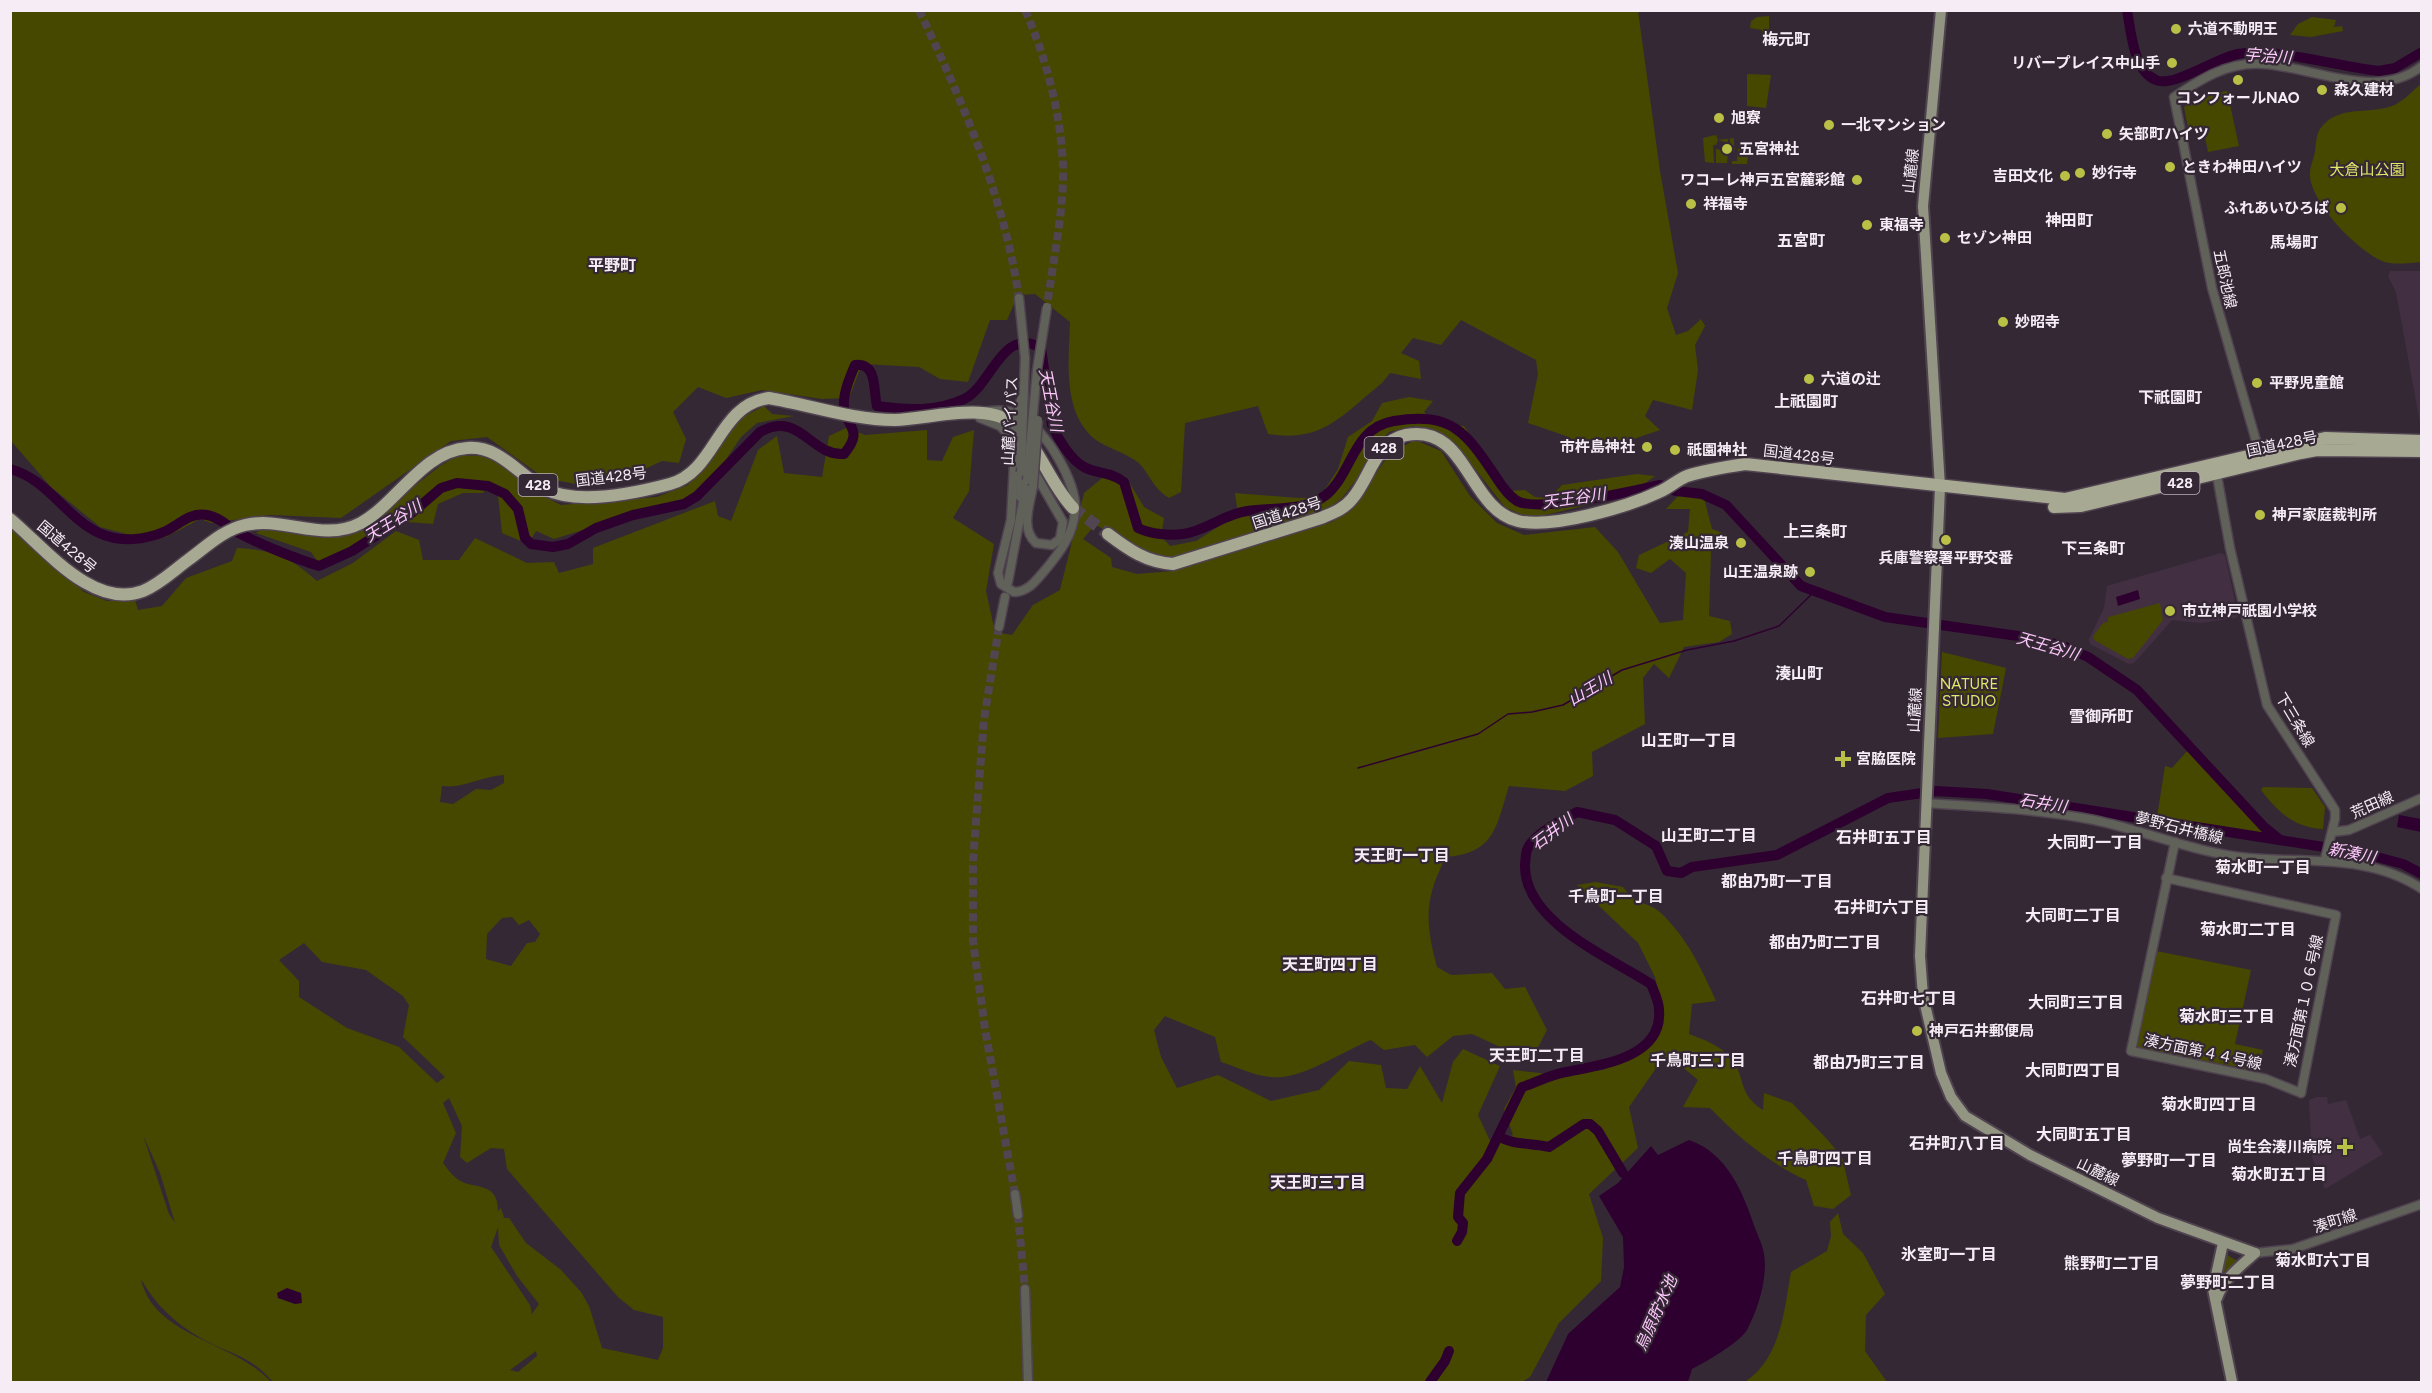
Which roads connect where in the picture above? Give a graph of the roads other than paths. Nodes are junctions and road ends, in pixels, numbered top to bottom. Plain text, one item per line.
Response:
1 (1941, 10) edge
2 (2421, 66) edge
3 (1019, 298) tunnel mouth
4 (1047, 307) tunnel mouth
5 (1026, 374) junction
6 (971, 413) junction
7 (907, 419) junction
8 (2421, 441) edge
9 (2421, 451) edge
10 (2261, 458) junction
11 (2215, 469) junction
12 (1034, 482) junction
13 (1940, 487) junction
14 (1073, 508) tunnel mouth
15 (10, 519) edge
16 (1108, 534) tunnel mouth
17 (1015, 546) junction
18 (1008, 582) dead end
19 (1005, 597) dead end
20 (999, 627) tunnel mouth
21 (1926, 794) junction
22 (2421, 798) edge
23 (2332, 832) junction
24 (2175, 842) junction
25 (2326, 856) junction
26 (2166, 878) junction
27 (2421, 889) edge
28 (2301, 1093) joint
29 (1015, 1194) tunnel mouth
30 (2421, 1204) edge
31 (1018, 1215) tunnel mouth
32 (2223, 1243) junction
33 (2255, 1253) junction
34 (1025, 1289) tunnel mouth
35 (2216, 1301) junction
36 (1028, 1383) edge
37 (2232, 1383) edge

1 - 13 main road, 山麓線
2 - 10 street, 五郎池線
3 - 5 street, 山麓バイパス, bridge
4 - 12 street, 山麓バイパス, bridge
5 - 6 street, bridge
5 - 17 street, 山麓バイパス, bridge
6 - 7 highway, 国道428号 / 428
6 - 14 highway, 国道428号 / 428
7 - 12 street
7 - 15 highway, 国道428号 / 428
8 - 10 highway, 国道428号 / 428
9 - 10 highway, 国道428号 / 428
10 - 11 highway, 国道428号 / 428
11 - 13 highway, 国道428号 / 428
11 - 23 street, 下三条線
12 - 12 street
12 - 17 street, 山麓バイパス
13 - 16 highway, 国道428号 / 428
13 - 21 main road, 山麓線
17 - 18 street, 山麓バイパス
19 - 20 street
21 - 24 street, 夢野石井橋線
21 - 32 main road, 山麓線
22 - 23 street, 荒田線
23 - 25 street, 下三条線
24 - 25 street, 夢野石井橋線
24 - 26 street, 湊方面第４４号線
25 - 27 street, 夢野石井橋線
26 - 28 street, 湊方面第４４号線
26 - 28 street, 湊方面第１０６号線
29 - 31 street
30 - 33 street, 湊町線
32 - 33 main road, 山麓線
32 - 35 main road
33 - 35 main road
34 - 36 street
35 - 37 main road

